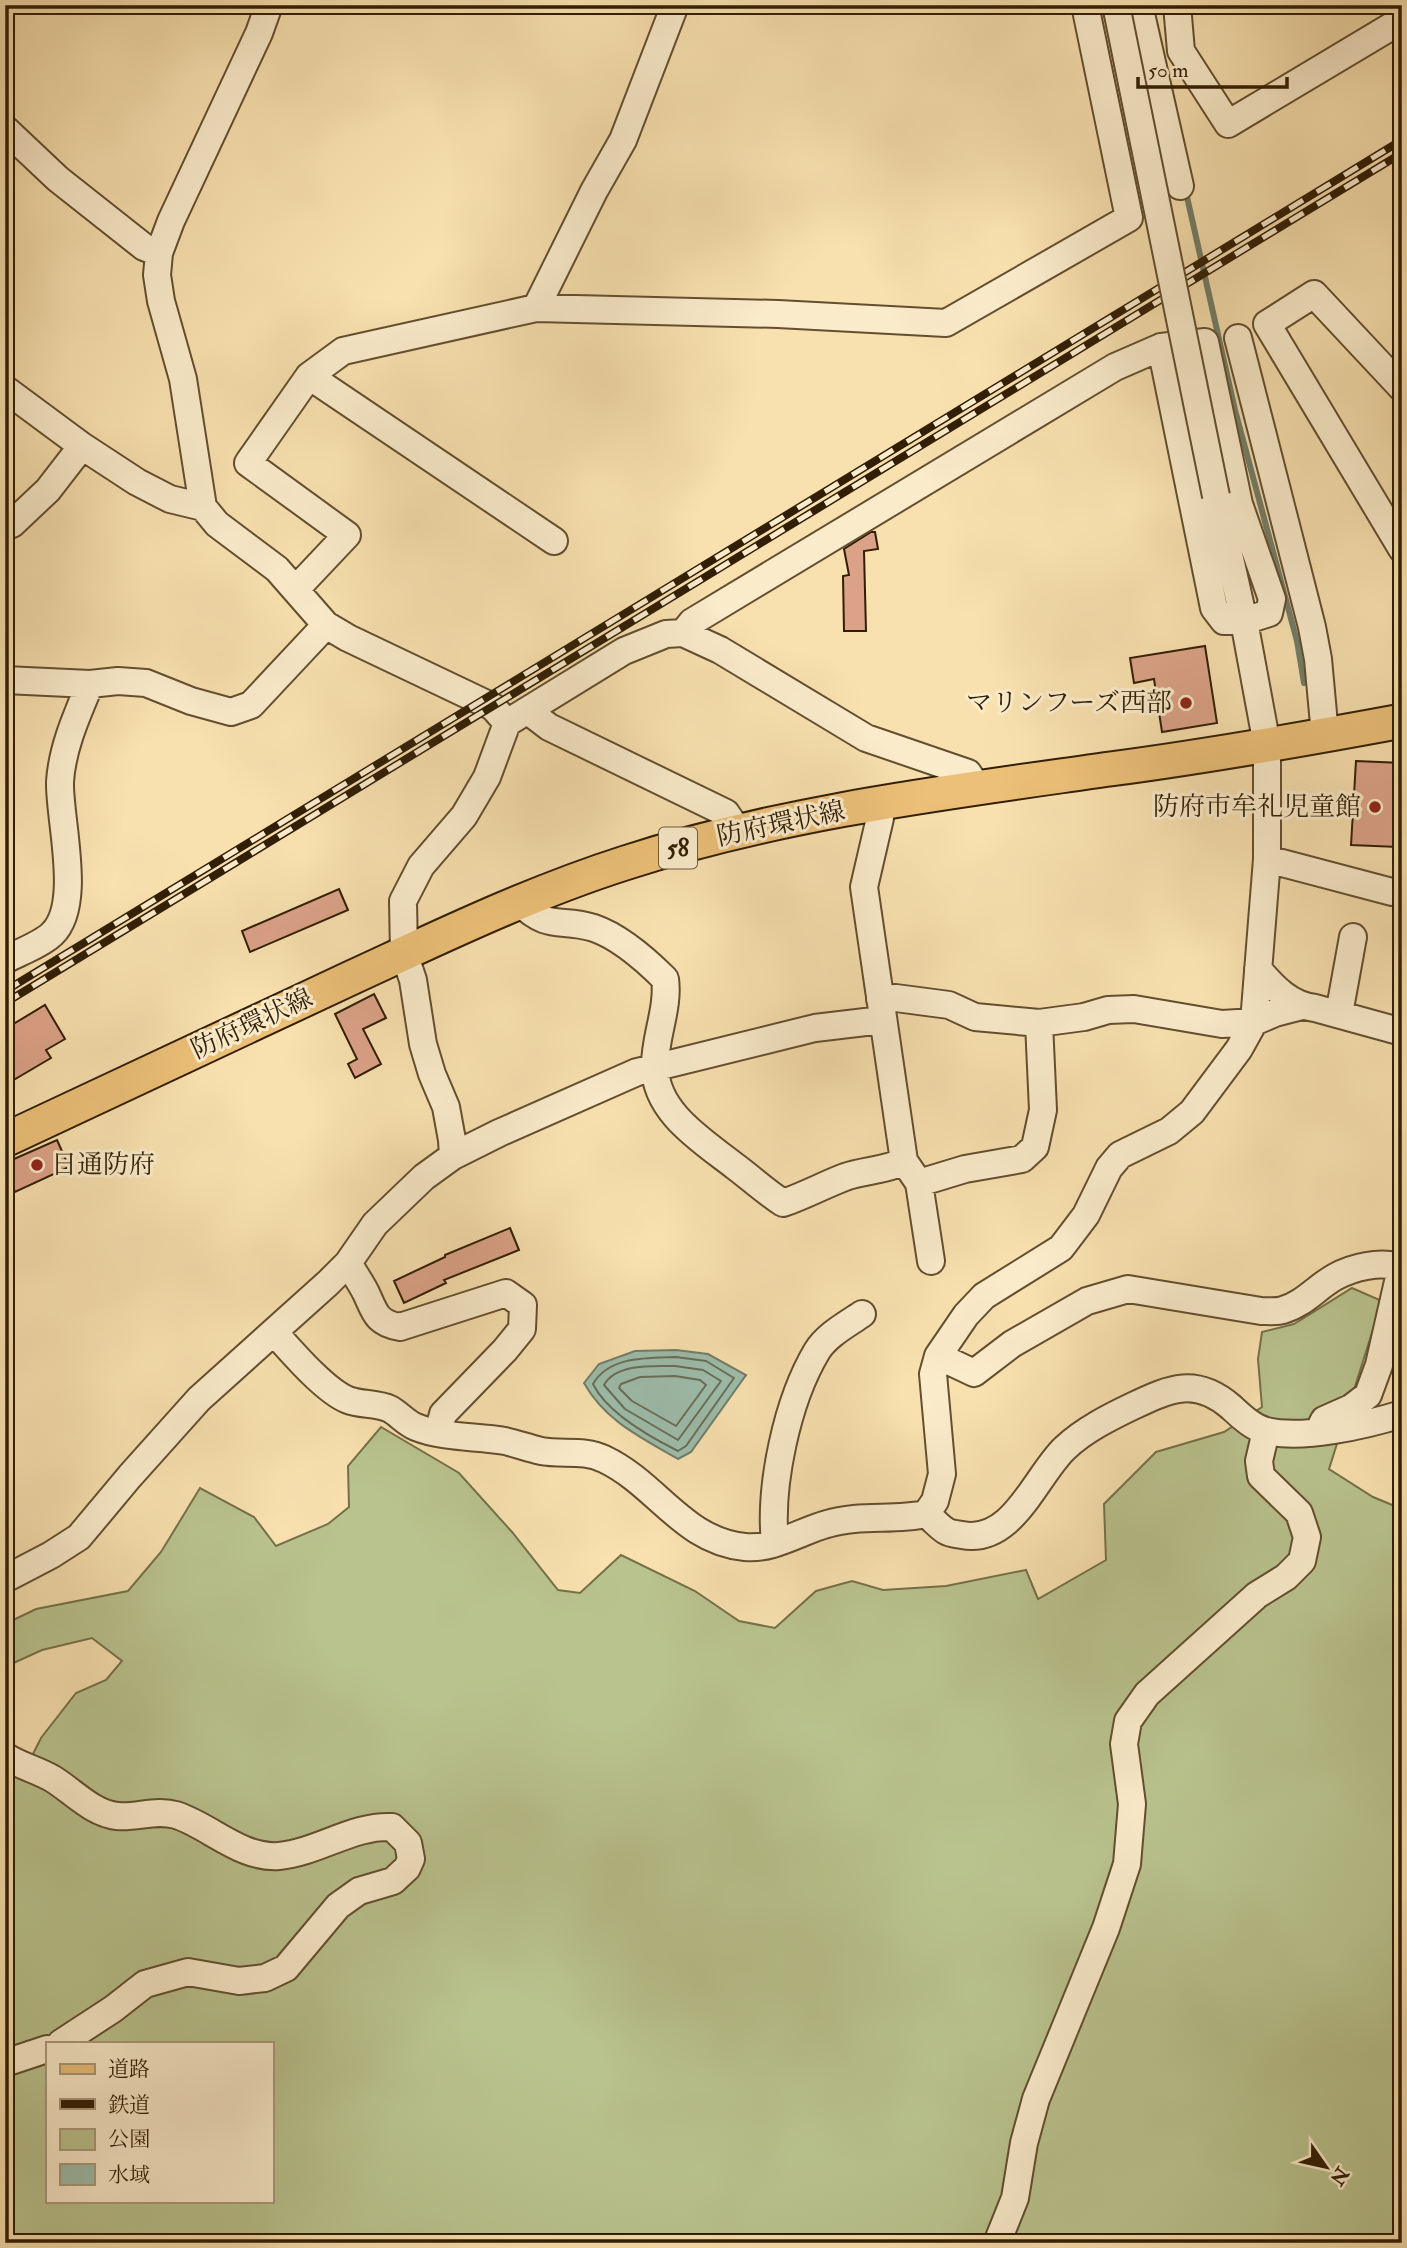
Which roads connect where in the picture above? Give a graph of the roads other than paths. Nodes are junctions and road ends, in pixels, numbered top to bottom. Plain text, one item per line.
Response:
1 (269, 5) edge
2 (675, 5) edge
3 (1084, 5) edge
4 (1116, 5) edge
5 (1139, 5) edge
6 (1177, 5) edge
7 (1402, 20) edge
8 (5, 129) edge
9 (1180, 186) dead end
10 (159, 253) junction
11 (536, 307) junction
12 (1267, 324) junction
13 (1221, 340) junction
14 (1161, 347) junction
15 (309, 376) junction
16 (1402, 388) edge
17 (5, 389) edge
18 (82, 446) junction
19 (203, 507) junction
20 (5, 526) edge
21 (554, 541) dead end
22 (1402, 550) edge
23 (296, 589) junction
24 (1244, 621) junction
25 (326, 625) junction
26 (683, 633) junction
27 (5, 680) edge
28 (90, 684) junction
29 (518, 717) junction
30 (1402, 721) edge
31 (1325, 735) junction
32 (1267, 745) junction
33 (978, 788) junction
34 (879, 804) junction
35 (738, 831) junction
36 (1267, 859) junction
37 (1392, 892) dead end
38 (519, 902) junction
39 (1353, 937) dead end
40 (404, 953) junction
41 (5, 960) edge
42 (1258, 969) junction
43 (1302, 1006) junction
44 (881, 1010) junction
45 (1339, 1014) junction
46 (1254, 1022) junction
47 (1039, 1023) junction
48 (1402, 1032) edge
49 (655, 1068) junction
50 (5, 1140) edge
51 (453, 1156) junction
52 (904, 1161) junction
53 (919, 1183) junction
54 (931, 1261) dead end
55 (348, 1263) junction
56 (1401, 1265) edge
57 (862, 1314) dead end
58 (274, 1332) junction
59 (938, 1356) junction
60 (1402, 1414) edge
61 (1266, 1431) junction
62 (438, 1433) junction
63 (1317, 1433) junction
64 (926, 1514) junction
65 (775, 1543) junction
66 (5, 1579) edge
67 (5, 1756) edge
68 (63, 2042) edge
69 (46, 2049) edge
70 (5, 2063) edge
71 (997, 2243) edge

1 - 10 street
2 - 11 street
3 - 11 street
4 - 24 street, bridge
5 - 9 street
6 - 7 street
8 - 10 street
10 - 19 street
11 - 15 street
12 - 13 street
12 - 16 street
12 - 22 street
13 - 14 street
13 - 24 street
13 - 31 street
14 - 24 street
14 - 26 street
15 - 21 street
15 - 23 street
17 - 18 street
18 - 19 street
18 - 20 street
19 - 23 street
23 - 25 street
24 - 32 street
25 - 28 street
25 - 29 street
26 - 29 street
26 - 33 street
27 - 28 street
28 - 41 street
29 - 35 street
29 - 40 street
30 - 31 main road, 防府環状線 / 58
31 - 32 main road, 防府環状線 / 58
32 - 33 main road, 防府環状線 / 58
32 - 36 street
33 - 34 main road, 防府環状線 / 58
34 - 35 main road, 防府環状線 / 58
34 - 44 street
35 - 38 main road, 防府環状線 / 58
36 - 37 street
36 - 42 street
38 - 40 main road, 防府環状線 / 58
38 - 49 street
39 - 45 street
40 - 50 main road, 防府環状線 / 58
40 - 51 street
42 - 43 street
42 - 46 street
43 - 45 street
43 - 46 street
44 - 47 street
44 - 49 street
44 - 52 street
45 - 48 street
46 - 47 street
46 - 59 street
47 - 53 street
49 - 51 street
49 - 52 street
51 - 55 street
52 - 53 street
53 - 54 street
55 - 58 street
55 - 62 street
56 - 59 street
56 - 63 street
57 - 65 street
58 - 62 street
58 - 66 street
59 - 64 street
60 - 63 street
61 - 63 street
61 - 64 street
61 - 71 street
62 - 65 street
64 - 65 street
67 - 68 street
69 - 70 street

